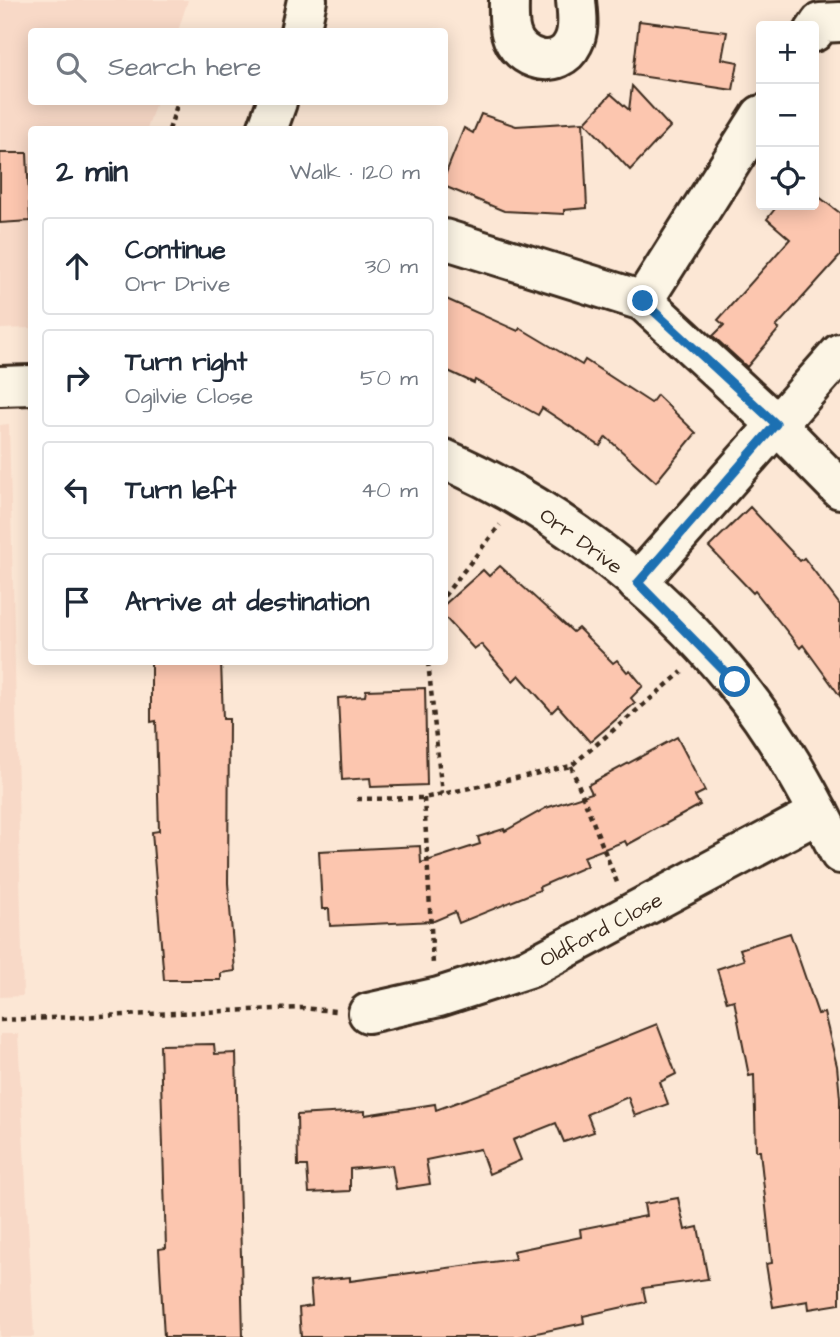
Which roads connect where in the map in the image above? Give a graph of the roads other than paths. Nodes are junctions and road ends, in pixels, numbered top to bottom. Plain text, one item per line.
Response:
1 (307, 0) edge
2 (509, 0) edge
3 (576, 0) edge
4 (840, 22) edge
5 (819, 24) edge
6 (301, 28) edge
7 (275, 105) edge
8 (756, 123) edge
9 (268, 126) edge
10 (448, 240) edge
11 (643, 301) junction
12 (840, 353) edge
13 (28, 385) edge
14 (0, 386) edge
15 (776, 424) junction
16 (448, 461) edge
17 (840, 489) edge
18 (638, 583) junction
19 (819, 813) junction
20 (840, 854) edge
21 (368, 1013) road end

1 - 6 street
2 - 3 street
4 - 5 street
7 - 9 street
8 - 11 street
10 - 11 street
11 - 15 street
12 - 15 street
13 - 14 street
15 - 17 street
15 - 18 street
16 - 18 street, Orr Drive
18 - 19 street, Orr Drive
19 - 20 street, Orr Drive
19 - 21 street, Oldford Close

